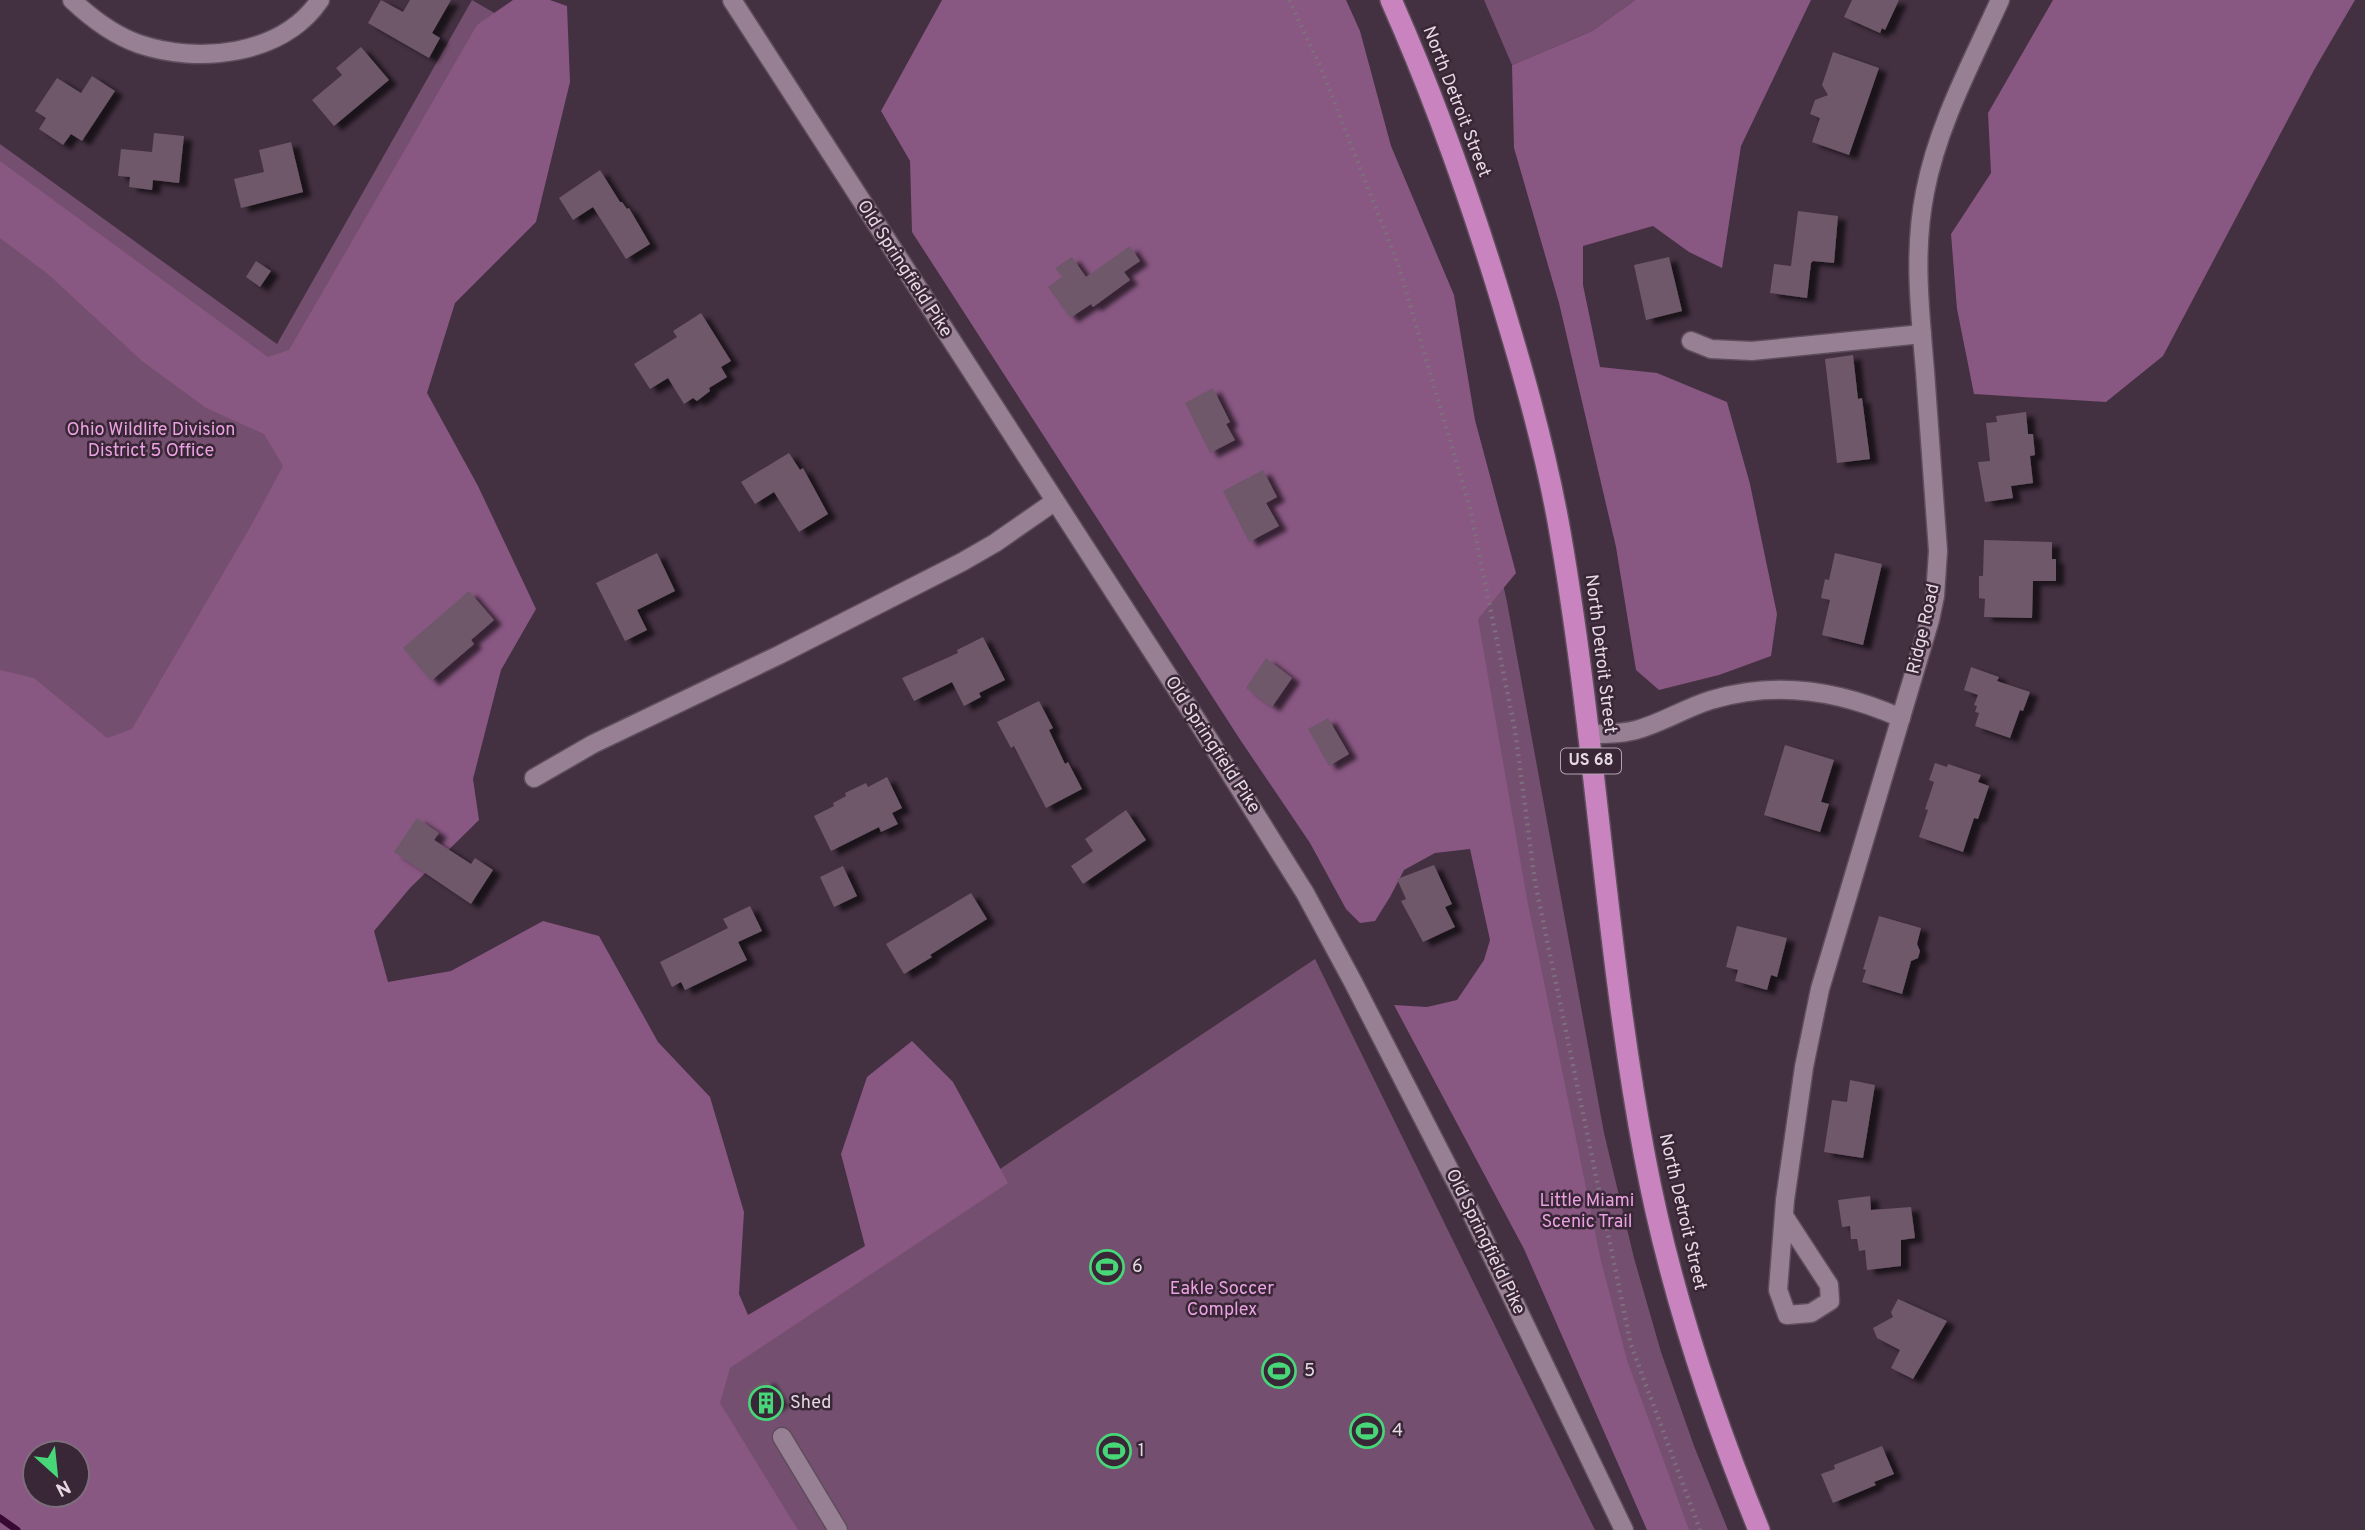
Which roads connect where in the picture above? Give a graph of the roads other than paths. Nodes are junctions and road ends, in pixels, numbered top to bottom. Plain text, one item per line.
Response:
1 (72, 0) edge
2 (320, 0) edge
3 (732, 0) edge
4 (1391, 0) edge
5 (2000, 0) edge
6 (1922, 334) junction
7 (1691, 341) dead end
8 (1054, 502) junction
9 (1901, 718) junction
10 (1587, 734) junction
11 (534, 778) dead end
12 (1784, 1216) junction
13 (782, 1437) dead end
14 (838, 1530) edge
15 (1623, 1530) edge
16 (1759, 1530) edge

1 - 2 street
3 - 8 street, Old Springfield Pike
4 - 10 highway, North Detroit Street / US 68
5 - 6 street, Ridge Road
6 - 7 street
6 - 9 street, Ridge Road
8 - 11 street
8 - 15 street, Old Springfield Pike
9 - 10 street
9 - 12 street, Ridge Road
10 - 16 highway, North Detroit Street / US 68
12 - 12 street, Ridge Road
13 - 14 street

